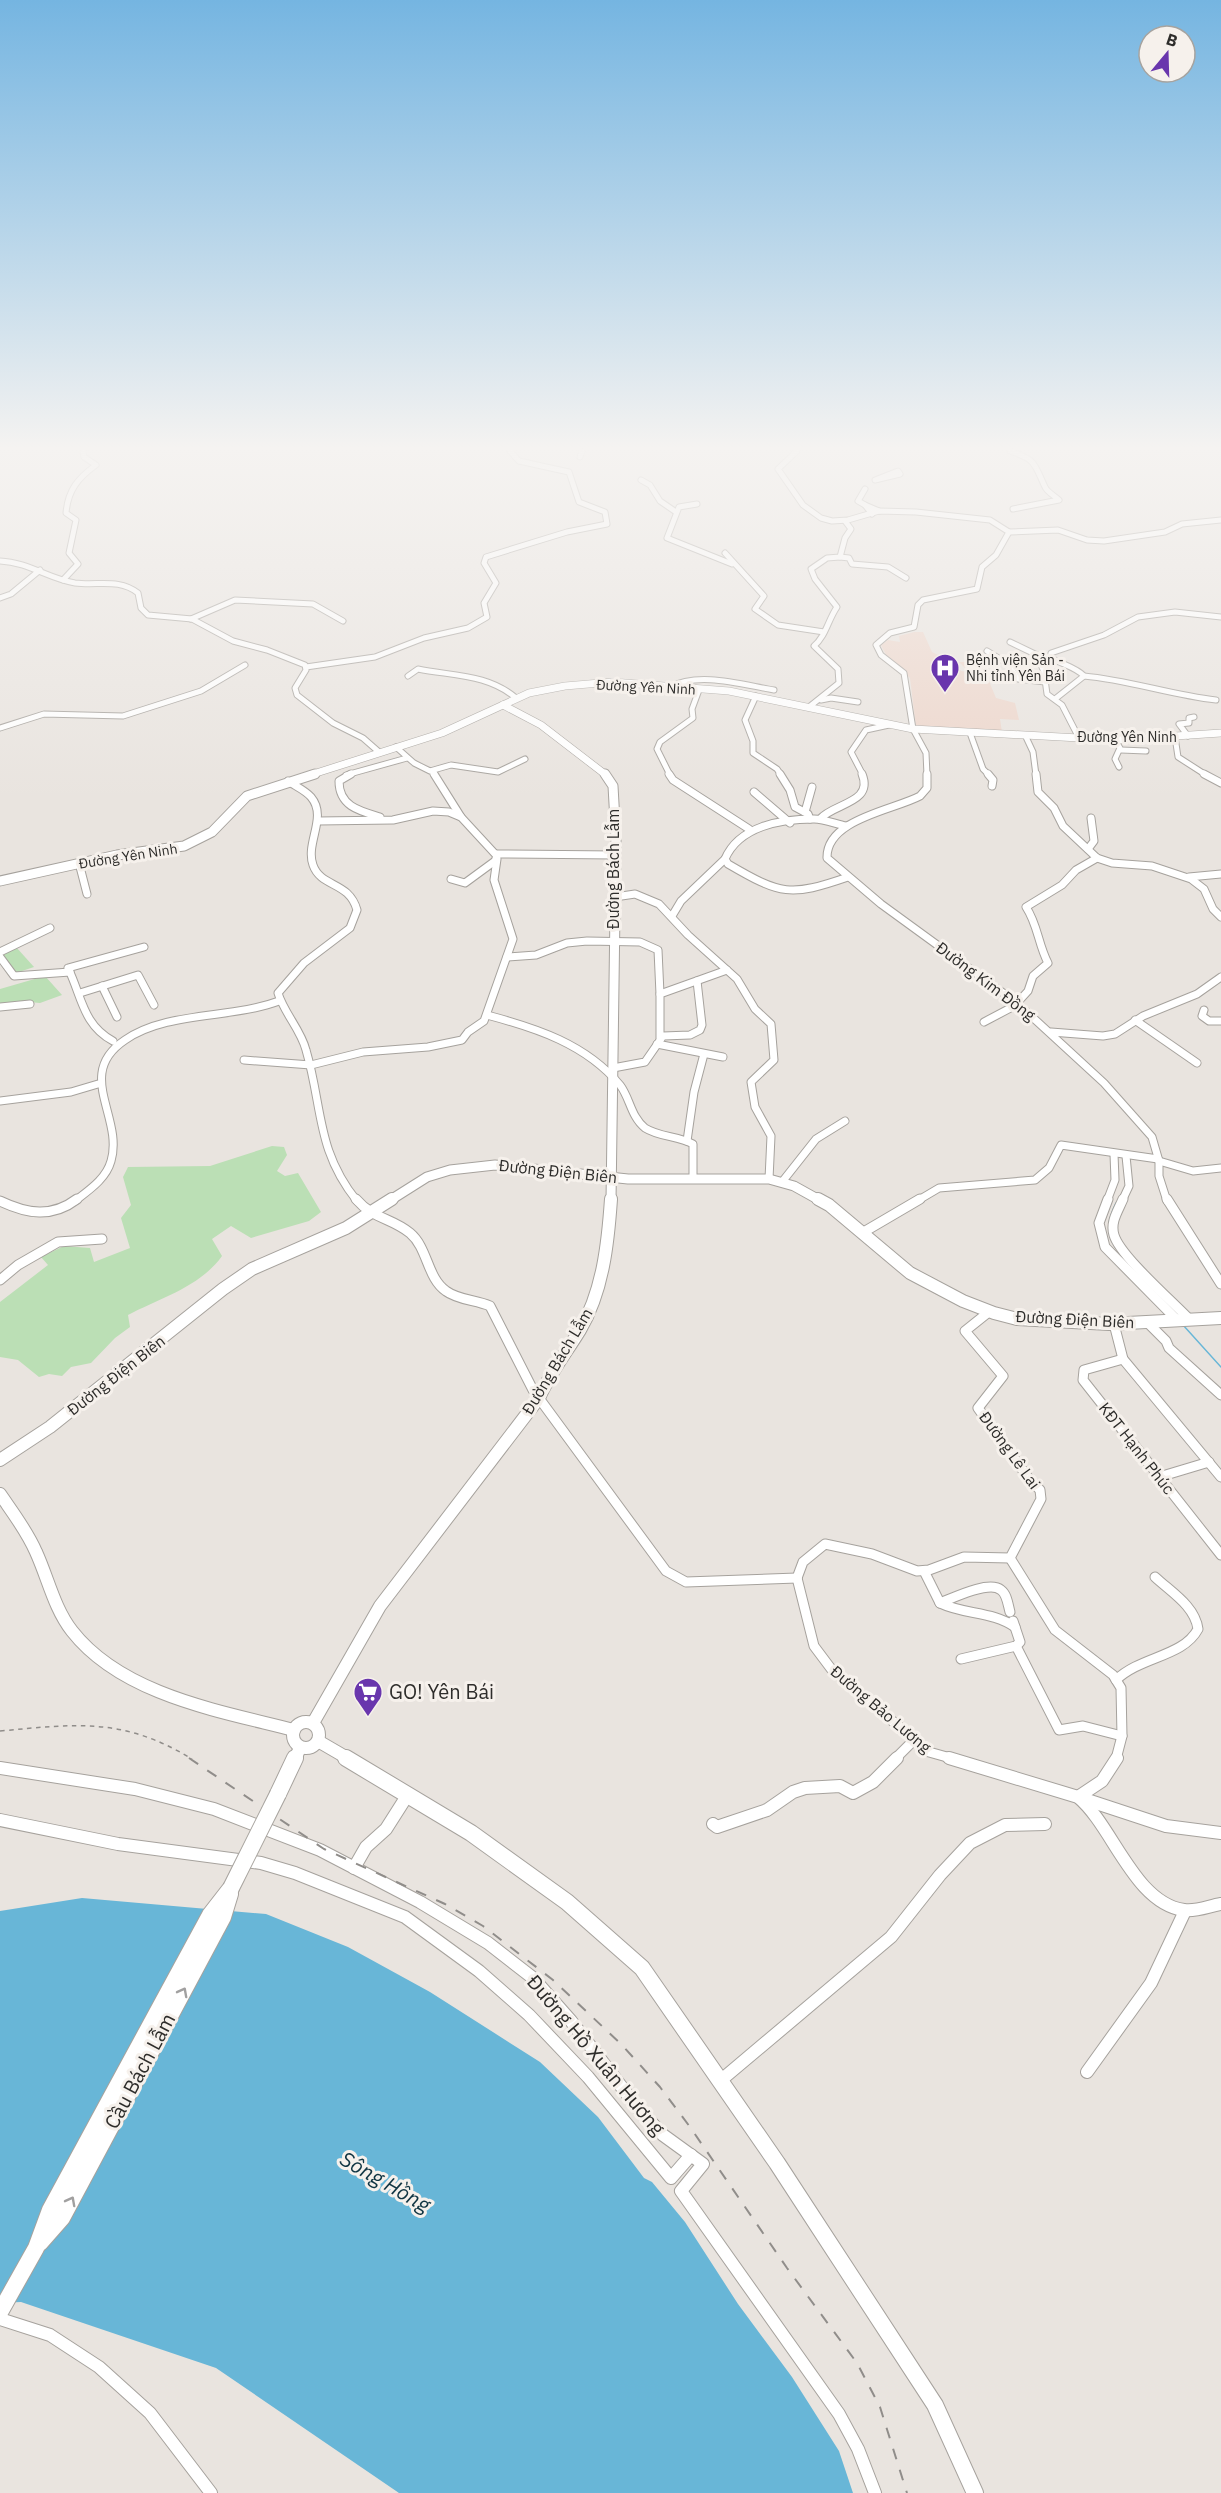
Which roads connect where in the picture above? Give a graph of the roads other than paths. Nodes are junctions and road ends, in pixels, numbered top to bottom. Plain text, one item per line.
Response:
1 (33, 567) edge
2 (75, 567) edge
3 (487, 567) edge
4 (739, 567) edge
5 (811, 567) edge
6 (884, 567) edge
7 (982, 567) edge
8 (40, 570) junction
9 (906, 578) dead end
10 (63, 580) junction
11 (0, 598) edge
12 (1221, 617) edge
13 (191, 619) junction
14 (343, 621) dead end
15 (824, 632) junction
16 (1010, 642) dead end
17 (987, 651) dead end
18 (245, 665) dead end
19 (306, 667) junction
20 (408, 676) dead end
21 (1084, 676) junction
22 (1045, 682) junction
23 (670, 687) junction
24 (699, 690) junction
25 (774, 690) dead end
26 (756, 696) junction
27 (516, 698) junction
28 (1055, 699) junction
29 (1216, 700) dead end
30 (818, 701) junction
31 (858, 702) dead end
32 (503, 705) junction
33 (809, 707) junction
34 (1194, 717) dead end
35 (889, 725) junction
36 (0, 728) edge
37 (913, 729) junction
38 (969, 733) junction
39 (1221, 733) edge
40 (1026, 735) junction
41 (1188, 736) junction
42 (1175, 737) junction
43 (1079, 738) junction
44 (1115, 740) junction
45 (396, 747) junction
46 (1120, 750) junction
47 (1146, 751) dead end
48 (379, 752) junction
49 (407, 758) junction
50 (525, 759) dead end
51 (1119, 766) dead end
52 (322, 769) junction
53 (432, 771) junction
54 (343, 777) junction
55 (288, 781) junction
56 (1221, 783) edge
57 (992, 786) dead end
58 (812, 787) dead end
59 (754, 792) dead end
60 (805, 812) junction
61 (461, 817) junction
62 (1092, 818) dead end
63 (810, 819) junction
64 (820, 819) junction
65 (318, 820) junction
66 (388, 820) junction
67 (790, 823) junction
68 (846, 826) junction
69 (749, 829) junction
70 (1088, 849) junction
71 (616, 855) junction
72 (496, 856) junction
73 (1097, 858) junction
74 (725, 859) junction
75 (79, 863) junction
76 (1221, 874) edge
77 (848, 877) junction
78 (1189, 878) junction
79 (451, 879) dead end
80 (0, 880) edge
81 (87, 894) dead end
82 (615, 897) junction
83 (672, 916) junction
84 (1221, 917) edge
85 (50, 928) dead end
86 (614, 941) junction
87 (144, 947) dead end
88 (0, 952) edge
89 (0, 957) edge
90 (507, 957) junction
91 (727, 969) junction
92 (70, 972) junction
93 (1221, 977) edge
94 (697, 981) junction
95 (102, 986) junction
96 (80, 993) junction
97 (660, 994) junction
98 (279, 1001) junction
99 (30, 1004) dead end
100 (1017, 1004) junction
101 (154, 1005) dead end
102 (0, 1008) edge
103 (1204, 1010) dead end
104 (487, 1015) junction
105 (117, 1017) dead end
106 (1135, 1020) junction
107 (1221, 1021) edge
108 (984, 1022) dead end
109 (1051, 1032) junction
110 (113, 1041) dead end
111 (658, 1041) junction
112 (704, 1054) junction
113 (723, 1057) dead end
114 (244, 1060) dead end
115 (1197, 1062) dead end
116 (311, 1065) junction
117 (613, 1073) junction
118 (98, 1084) junction
119 (0, 1101) edge
120 (845, 1121) dead end
121 (687, 1140) junction
122 (1114, 1154) junction
123 (1126, 1156) junction
124 (1159, 1160) junction
125 (1221, 1168) edge
126 (612, 1178) junction
127 (693, 1178) junction
128 (769, 1179) junction
129 (782, 1182) junction
130 (0, 1201) edge
131 (369, 1214) junction
132 (862, 1233) junction
133 (102, 1239) dead end
134 (0, 1280) edge
135 (1221, 1284) edge
136 (990, 1311) junction
137 (1221, 1318) edge
138 (1184, 1320) junction
139 (1147, 1322) junction
140 (1114, 1324) junction
141 (1123, 1359) junction
142 (1221, 1395) edge
143 (539, 1398) junction
144 (6, 1452) edge
145 (0, 1460) edge
146 (1209, 1462) junction
147 (1159, 1477) junction
148 (1221, 1477) edge
149 (0, 1494) edge
150 (1221, 1555) edge
151 (1010, 1558) junction
152 (924, 1571) junction
153 (1155, 1577) dead end
154 (796, 1578) junction
155 (940, 1603) junction
156 (1013, 1620) junction
157 (1016, 1646) junction
158 (961, 1659) dead end
159 (1116, 1680) junction
160 (313, 1723) junction
161 (294, 1730) junction
162 (1122, 1736) junction
163 (914, 1740) junction
164 (318, 1741) junction
165 (300, 1748) junction
166 (0, 1768) edge
167 (407, 1796) junction
168 (1078, 1797) junction
169 (0, 1820) edge
170 (713, 1824) dead end
171 (1045, 1824) dead end
172 (1221, 1833) edge
173 (354, 1868) junction
174 (1221, 1904) edge
175 (1185, 1911) junction
176 (1088, 2072) dead end
177 (720, 2081) junction
178 (691, 2155) junction
179 (0, 2312) edge
180 (0, 2319) edge
181 (211, 2493) edge
182 (875, 2493) edge
183 (975, 2493) edge

1 - 8 street
2 - 10 street
3 - 19 street
4 - 15 street
5 - 15 street
6 - 9 street
7 - 37 street
8 - 10 street
8 - 11 street
10 - 13 street
12 - 21 street
13 - 14 street
13 - 19 street
15 - 30 street
16 - 22 street
17 - 22 street
18 - 36 street
19 - 48 street
20 - 27 street
21 - 28 street
21 - 29 street
22 - 28 street
23 - 24 main road, Đường Yên Ninh
23 - 25 street
23 - 27 main road, Đường Yên Ninh
24 - 26 main road, Đường Yên Ninh
24 - 69 street
26 - 33 main road, Đường Yên Ninh
26 - 60 street
27 - 32 main road, Đường Yên Ninh
28 - 43 street
30 - 31 street
30 - 33 street
32 - 45 main road, Đường Yên Ninh
32 - 71 main road, Đường Bách Lẫm
33 - 35 main road, Đường Yên Ninh
34 - 41 street
35 - 37 main road, Đường Yên Ninh
35 - 64 street
37 - 38 main road, Đường Yên Ninh
37 - 68 street, Đường Kim Đồng
38 - 40 main road, Đường Yên Ninh
38 - 57 street
39 - 41 main road, Đường Yên Ninh
40 - 43 main road, Đường Yên Ninh
40 - 70 street
41 - 42 main road, Đường Yên Ninh
42 - 44 main road, Đường Yên Ninh
42 - 56 street
43 - 44 main road, Đường Yên Ninh
44 - 46 street
45 - 48 main road, Đường Yên Ninh
45 - 49 street
46 - 47 street
46 - 51 street
48 - 52 main road, Đường Yên Ninh
49 - 53 street
49 - 54 street
50 - 53 street
52 - 54 street
52 - 55 main road, Đường Yên Ninh
53 - 61 street
54 - 66 street
55 - 65 street
55 - 75 main road, Đường Yên Ninh
58 - 60 street
59 - 67 street
60 - 63 street
61 - 66 street
61 - 72 street
62 - 70 street
63 - 64 street
63 - 67 street
64 - 68 street
65 - 66 street
65 - 98 street
67 - 69 street
68 - 77 street, Đường Kim Đồng
69 - 74 street
70 - 73 street
71 - 72 street
71 - 82 main road, Đường Bách Lẫm
72 - 79 street
72 - 90 street
73 - 78 street
73 - 100 street
74 - 77 street
74 - 83 street
75 - 80 main road, Đường Yên Ninh
75 - 81 street
76 - 78 street
77 - 100 street, Đường Kim Đồng
78 - 84 street
82 - 83 street
82 - 86 main road, Đường Bách Lẫm
83 - 91 street
85 - 88 street
86 - 90 street
86 - 97 street
86 - 117 main road, Đường Bách Lẫm
87 - 92 street
89 - 92 street
90 - 104 street
91 - 94 street
91 - 128 street
92 - 96 street
93 - 106 street
94 - 97 street
94 - 111 street
95 - 96 street
95 - 101 street
95 - 105 street
96 - 110 street
97 - 111 street
98 - 116 street
98 - 118 street
99 - 102 street
100 - 108 street
100 - 109 street, Đường Kim Đồng
103 - 107 street
104 - 116 street
104 - 117 street
106 - 109 street
106 - 115 street
109 - 124 street, Đường Kim Đồng
111 - 112 street
111 - 117 street
112 - 113 street
112 - 121 street
114 - 116 street
116 - 131 street
117 - 121 street
117 - 126 main road, Đường Bách Lẫm
118 - 119 street
118 - 130 street
120 - 129 street
121 - 127 street
122 - 123 street
122 - 132 street
122 - 138 street
123 - 124 street
123 - 138 street
124 - 125 street
124 - 135 street, Đường Kim Đồng
126 - 127 main road, Đường Điện Biên
126 - 131 main road, Đường Điện Biên
126 - 143 main road, Đường Bách Lẫm
127 - 128 main road, Đường Điện Biên
128 - 129 main road, Đường Điện Biên
129 - 132 main road, Đường Điện Biên
131 - 143 street
131 - 144 main road, Đường Điện Biên
132 - 136 main road, Đường Điện Biên
133 - 134 street
136 - 140 main road, Đường Điện Biên
136 - 151 street, Đường Lê Lai
137 - 138 main road, Đường Điện Biên
138 - 139 main road, Đường Điện Biên
139 - 140 main road, Đường Điện Biên
139 - 142 street
140 - 141 street
141 - 146 street
141 - 147 street, KĐT Hạnh Phúc
143 - 154 street
143 - 160 main road, Đường Bách Lẫm
144 - 145 main road, Đường Điện Biên
146 - 147 street
146 - 148 street
147 - 150 street, KĐT Hạnh Phúc
149 - 161 main road
151 - 152 street
151 - 159 street
152 - 154 street
152 - 155 street
153 - 159 street
154 - 163 street, Đường Bảo Lương
155 - 156 street
155 - 156 street
156 - 157 street
157 - 158 street
157 - 162 street
159 - 162 street
160 - 161 main road
160 - 164 main road
161 - 165 main road
162 - 168 street
163 - 168 street, Đường Bảo Lương
163 - 170 street
164 - 165 main road
164 - 167 main road
165 - 179 main road, Cầu Bách Lẫm, bridge
166 - 173 street, Đường Hồ Xuân Hương
167 - 173 street
167 - 177 main road
168 - 172 street, Đường Bảo Lương
168 - 175 street
169 - 178 street
171 - 177 street
173 - 178 street, Đường Hồ Xuân Hương
174 - 175 street
175 - 176 street
177 - 183 main road
178 - 182 street
180 - 181 street

